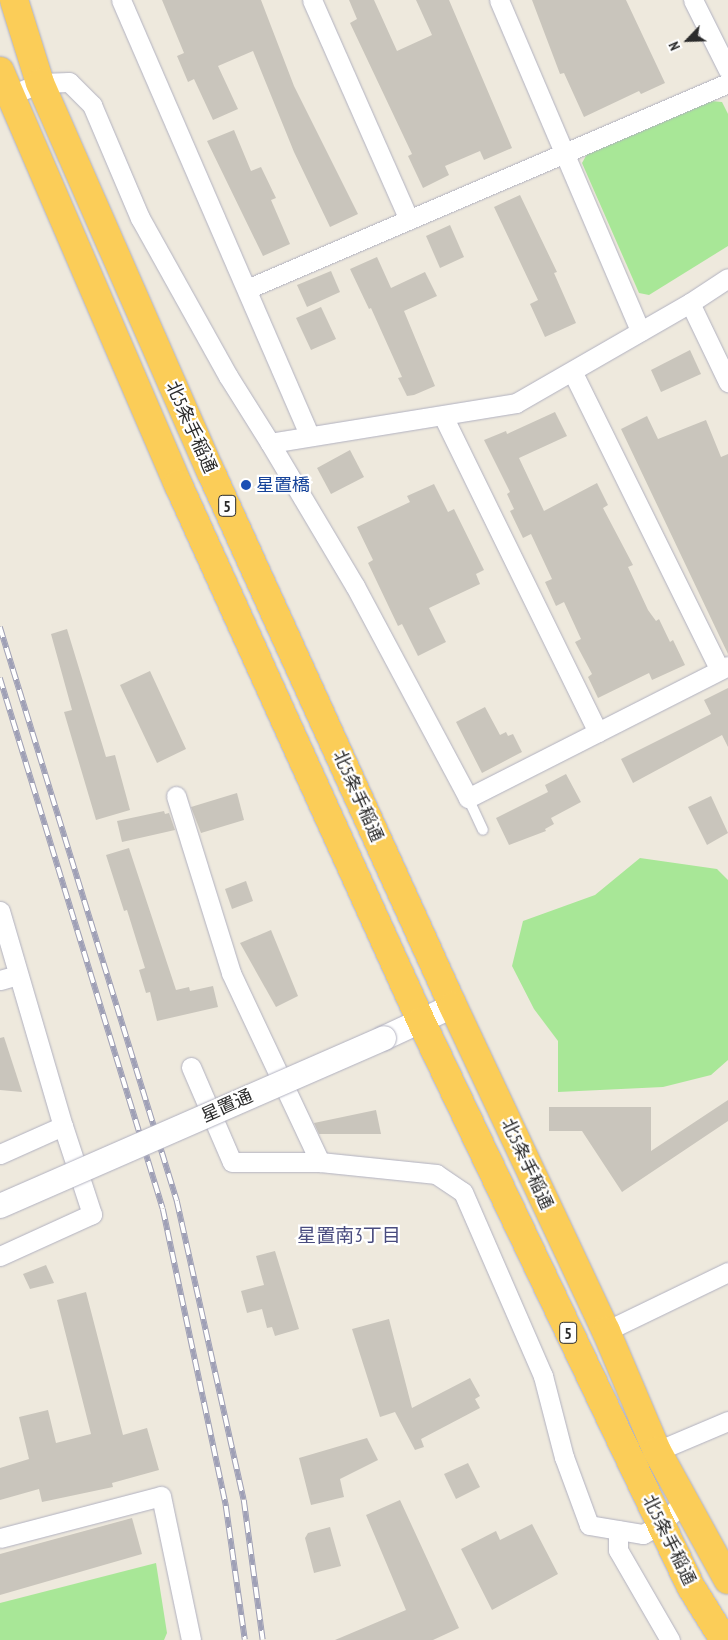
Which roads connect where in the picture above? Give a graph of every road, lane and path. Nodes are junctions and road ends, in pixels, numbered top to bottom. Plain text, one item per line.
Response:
1 (14, 0) edge
2 (121, 0) edge
3 (312, 0) edge
4 (499, 0) edge
5 (693, 0) edge
6 (728, 70) edge
7 (4, 83) edge
8 (40, 83) junction
9 (728, 83) edge
10 (565, 155) junction
11 (409, 220) junction
12 (728, 278) edge
13 (248, 289) junction
14 (690, 303) junction
15 (640, 331) junction
16 (573, 373) junction
17 (728, 382) edge
18 (443, 416) junction
19 (309, 435) junction
20 (270, 443) junction
21 (724, 668) edge
22 (598, 732) junction
23 (176, 796) dead end
24 (468, 798) junction
25 (483, 830) dead end
26 (0, 911) edge
27 (18, 975) junction
28 (0, 980) edge
29 (453, 1006) junction
30 (421, 1021) junction
31 (191, 1067) dead end
32 (64, 1126) junction
33 (0, 1154) edge
34 (320, 1162) junction
35 (0, 1206) edge
36 (0, 1256) edge
37 (728, 1272) edge
38 (606, 1331) junction
39 (728, 1421) edge
40 (657, 1451) junction
41 (683, 1503) junction
42 (661, 1524) junction
43 (618, 1530) junction
44 (0, 1538) edge
45 (728, 1580) edge
46 (191, 1640) edge
47 (670, 1640) edge
48 (724, 1640) edge

1 - 8 highway, 北5条手稲通 / 5
2 - 13 street
3 - 11 street
4 - 10 street
5 - 6 street
7 - 8 street
7 - 30 highway, 北5条手稲通 / 5
8 - 20 street
8 - 29 highway, 北5条手稲通 / 5
9 - 10 street
10 - 11 street
10 - 15 street
11 - 13 street
12 - 14 street
13 - 19 street
14 - 15 street
14 - 17 street
15 - 16 street
16 - 18 street
16 - 21 street
18 - 19 street
18 - 22 street
19 - 20 street
20 - 24 street
21 - 22 street
22 - 24 street
23 - 34 street
24 - 25 lane
26 - 27 street
27 - 28 street
27 - 32 street
29 - 30 street, 星置通
29 - 38 highway, 北5条手稲通 / 5
30 - 35 street, 星置通, bridge
30 - 42 highway, 北5条手稲通 / 5
31 - 34 street
32 - 33 street
32 - 36 street
34 - 43 street
37 - 38 street
38 - 40 highway, 北5条手稲通 / 5
39 - 40 street
40 - 41 highway, 北5条手稲通 / 5
41 - 42 street
41 - 45 highway, 北5条手稲通 / 5
42 - 43 street
42 - 48 highway, 北5条手稲通 / 5
43 - 47 street
44 - 46 street

